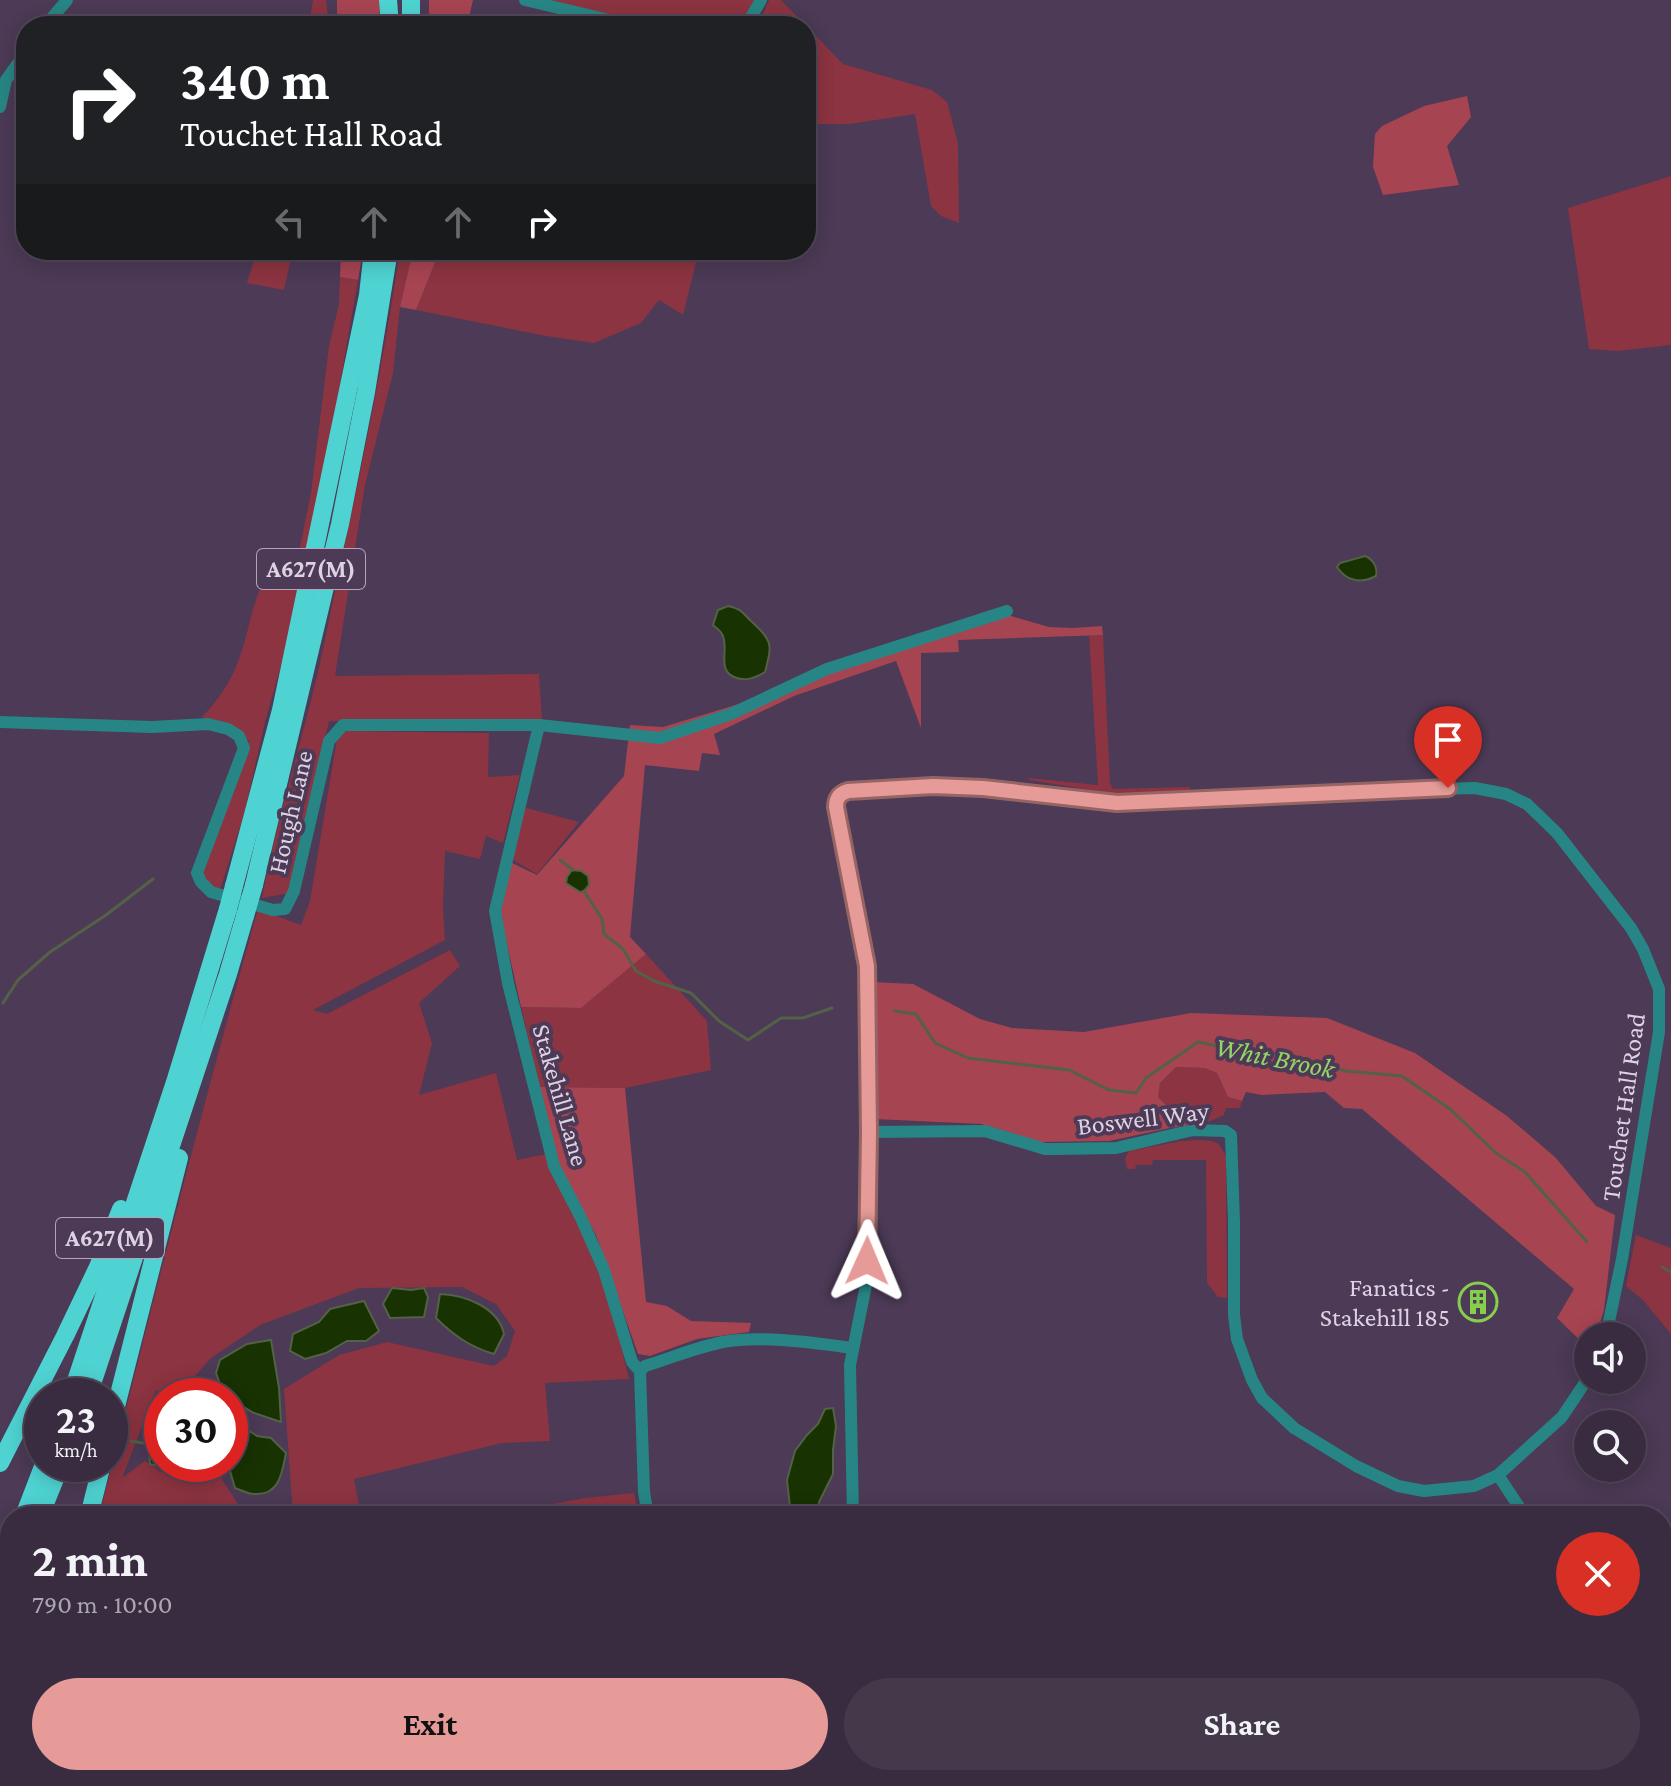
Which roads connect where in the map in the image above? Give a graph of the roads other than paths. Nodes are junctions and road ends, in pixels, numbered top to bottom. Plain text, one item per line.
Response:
1 (67, 0) edge
2 (525, 0) edge
3 (53, 16) edge
4 (592, 16) edge
5 (16, 66) edge
6 (0, 107) edge
7 (372, 260) edge
8 (387, 260) edge
9 (1007, 611) dead end
10 (0, 722) edge
11 (539, 725) junction
12 (236, 913) junction
13 (228, 974) junction
14 (200, 1005) junction
15 (869, 1132) junction
16 (1609, 1322) edge
17 (853, 1348) junction
18 (640, 1371) junction
19 (77, 1378) edge
20 (94, 1378) edge
21 (123, 1378) edge
22 (1577, 1394) edge
23 (0, 1463) edge
24 (1498, 1475) junction
25 (37, 1482) edge
26 (54, 1482) edge
27 (98, 1482) edge
28 (28, 1506) edge
29 (44, 1506) edge
30 (92, 1506) edge
31 (646, 1506) edge
32 (853, 1506) edge
33 (1518, 1506) edge

1 - 3 street
2 - 4 street
5 - 6 street
7 - 12 highway, A627(M), bridge
8 - 12 highway, A627(M), bridge
9 - 11 street
10 - 11 street, Hough Lane
11 - 18 street, Stakehill Lane
12 - 13 highway, A627(M)
12 - 14 highway, A627(M)
13 - 20 highway, A627(M)
13 - 21 highway, A627(M)
14 - 19 highway, A627(M)
14 - 23 highway, A627(M)
15 - 16 street, Touchet Hall Road
15 - 17 street
15 - 24 street, Boswell Way
17 - 18 street
17 - 32 street
18 - 31 street, Stakehill Lane
22 - 24 street
24 - 33 street
25 - 28 highway
26 - 29 highway
27 - 30 highway

